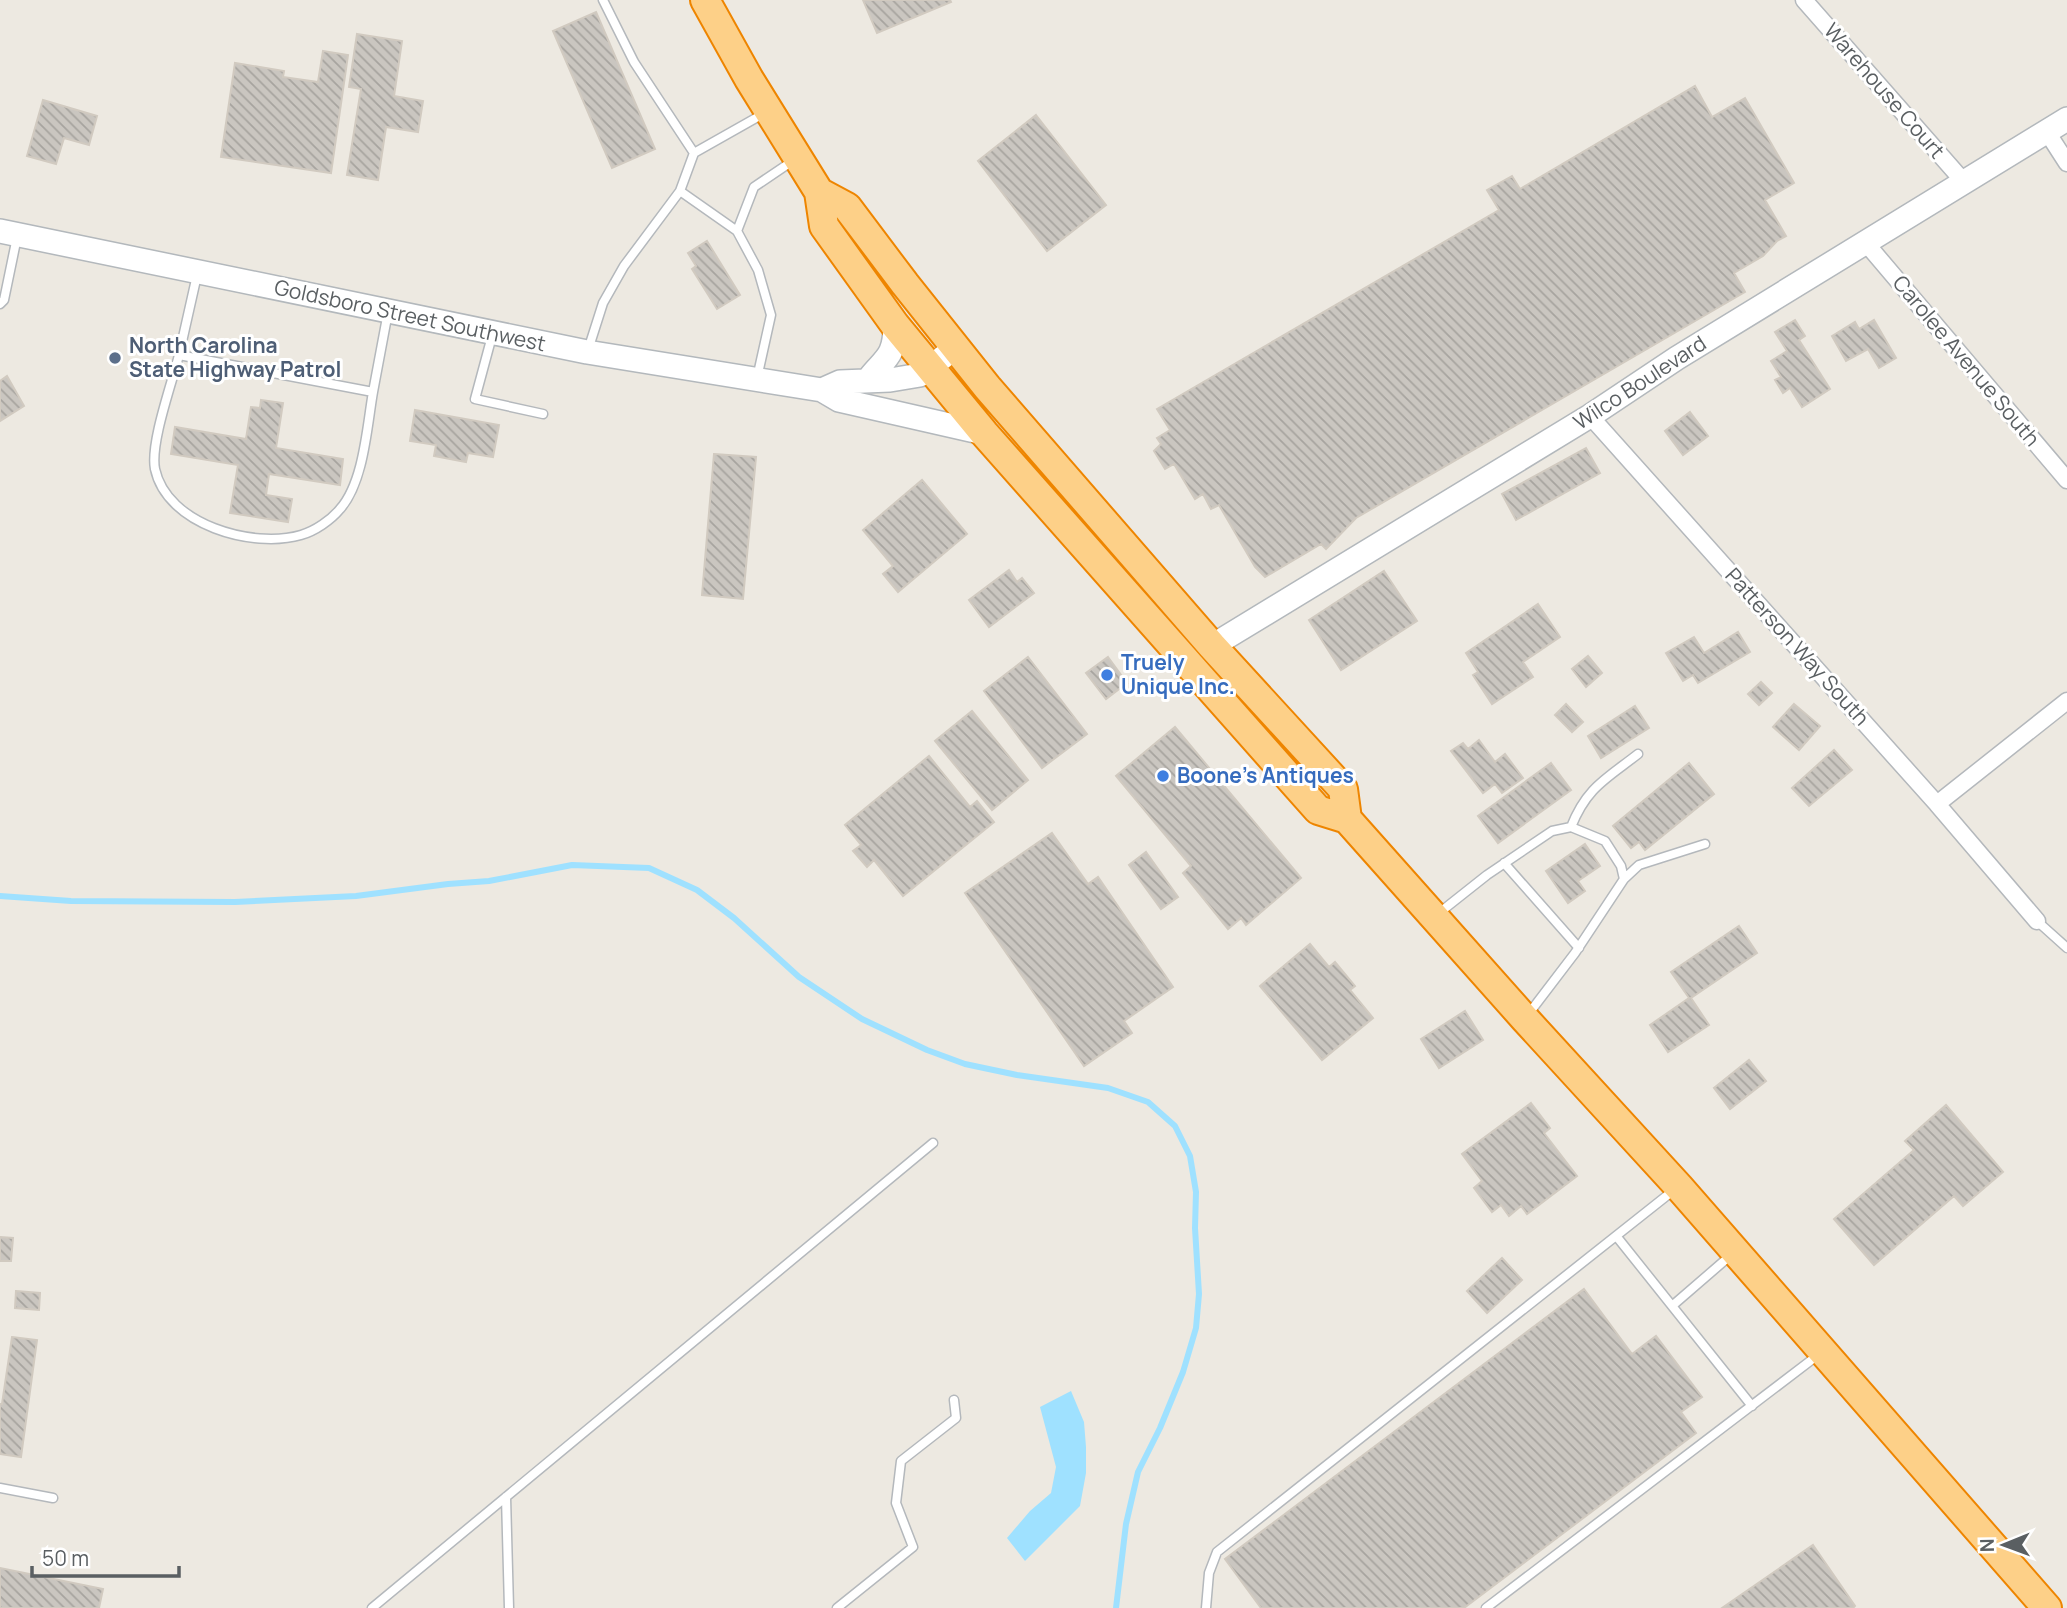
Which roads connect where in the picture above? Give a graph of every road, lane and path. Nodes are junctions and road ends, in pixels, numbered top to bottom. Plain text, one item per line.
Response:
1 (603, 0) edge
2 (705, 0) edge
3 (1804, 0) edge
4 (768, 110) junction
5 (2067, 119) edge
6 (2047, 132) junction
7 (694, 153) junction
8 (797, 158) junction
9 (2067, 163) edge
10 (1964, 182) junction
11 (680, 191) junction
12 (819, 191) junction
13 (737, 231) junction
14 (9, 233) edge
15 (1865, 242) junction
16 (197, 272) junction
17 (0, 304) edge
18 (388, 311) junction
19 (895, 325) junction
20 (493, 333) junction
21 (955, 348) junction
22 (587, 352) junction
23 (179, 355) junction
24 (930, 368) junction
25 (757, 378) junction
26 (867, 381) junction
27 (822, 390) junction
28 (373, 392) junction
29 (543, 414) dead end
30 (1590, 416) junction
31 (984, 433) junction
32 (2067, 480) edge
33 (1212, 646) junction
34 (2067, 701) edge
35 (1638, 754) dead end
36 (1937, 804) junction
37 (1347, 818) junction
38 (1571, 827) junction
39 (1705, 844) dead end
40 (1504, 863) junction
41 (1624, 879) junction
42 (1434, 918) junction
43 (2037, 921) joint
44 (1579, 948) junction
45 (2067, 948) edge
46 (1525, 1019) junction
47 (933, 1143) dead end
48 (1679, 1187) junction
49 (1617, 1237) junction
50 (1735, 1251) junction
51 (1672, 1306) junction
52 (1824, 1352) junction
53 (954, 1400) dead end
54 (1752, 1406) junction
55 (0, 1488) edge
56 (506, 1497) junction
57 (53, 1498) dead end
58 (372, 1608) edge
59 (509, 1608) edge
60 (837, 1608) edge
61 (1206, 1608) edge
62 (1486, 1608) edge
63 (2047, 1608) edge

1 - 7 lane
2 - 4 highway
3 - 10 street, Warehouse Court
4 - 7 lane
4 - 8 highway
5 - 6 street, Wilco Boulevard
6 - 9 street
6 - 10 street, Wilco Boulevard
7 - 11 lane
8 - 12 highway
8 - 13 lane
10 - 15 street, Wilco Boulevard
11 - 13 lane
11 - 22 lane
12 - 19 highway
12 - 21 highway
13 - 25 lane
14 - 16 street, Goldsboro Street Southwest
14 - 17 lane
15 - 30 street, Wilco Boulevard
15 - 32 street, Carolee Avenue South
16 - 18 street, Goldsboro Street Southwest
16 - 23 lane
18 - 20 street, Goldsboro Street Southwest
18 - 28 lane
19 - 24 highway
19 - 26 street
20 - 22 street, Goldsboro Street Southwest
20 - 29 lane
21 - 24 street, Goldsboro Street Southwest
21 - 33 highway
22 - 25 street, Goldsboro Street Southwest
23 - 28 lane
23 - 28 lane
24 - 26 street, Goldsboro Street Southwest
24 - 31 highway
25 - 27 street, Goldsboro Street Southwest
26 - 27 street, Goldsboro Street Southwest
27 - 31 street, Goldsboro Street Southwest
30 - 33 street, Wilco Boulevard
30 - 36 street, Patterson Way South
31 - 37 highway
33 - 37 highway
34 - 36 street
35 - 38 lane
36 - 43 street, Patterson Way South
37 - 42 highway
38 - 40 lane
38 - 41 lane
39 - 41 lane
40 - 42 lane
40 - 44 lane
41 - 44 lane
42 - 46 highway
43 - 45 lane
44 - 46 lane
46 - 48 highway
47 - 56 lane
48 - 49 lane
48 - 50 highway
49 - 51 lane
49 - 61 lane
50 - 51 lane
50 - 52 highway
51 - 54 lane
52 - 54 lane
52 - 63 highway
53 - 60 lane
54 - 62 lane
55 - 57 lane
56 - 58 lane
56 - 59 lane

